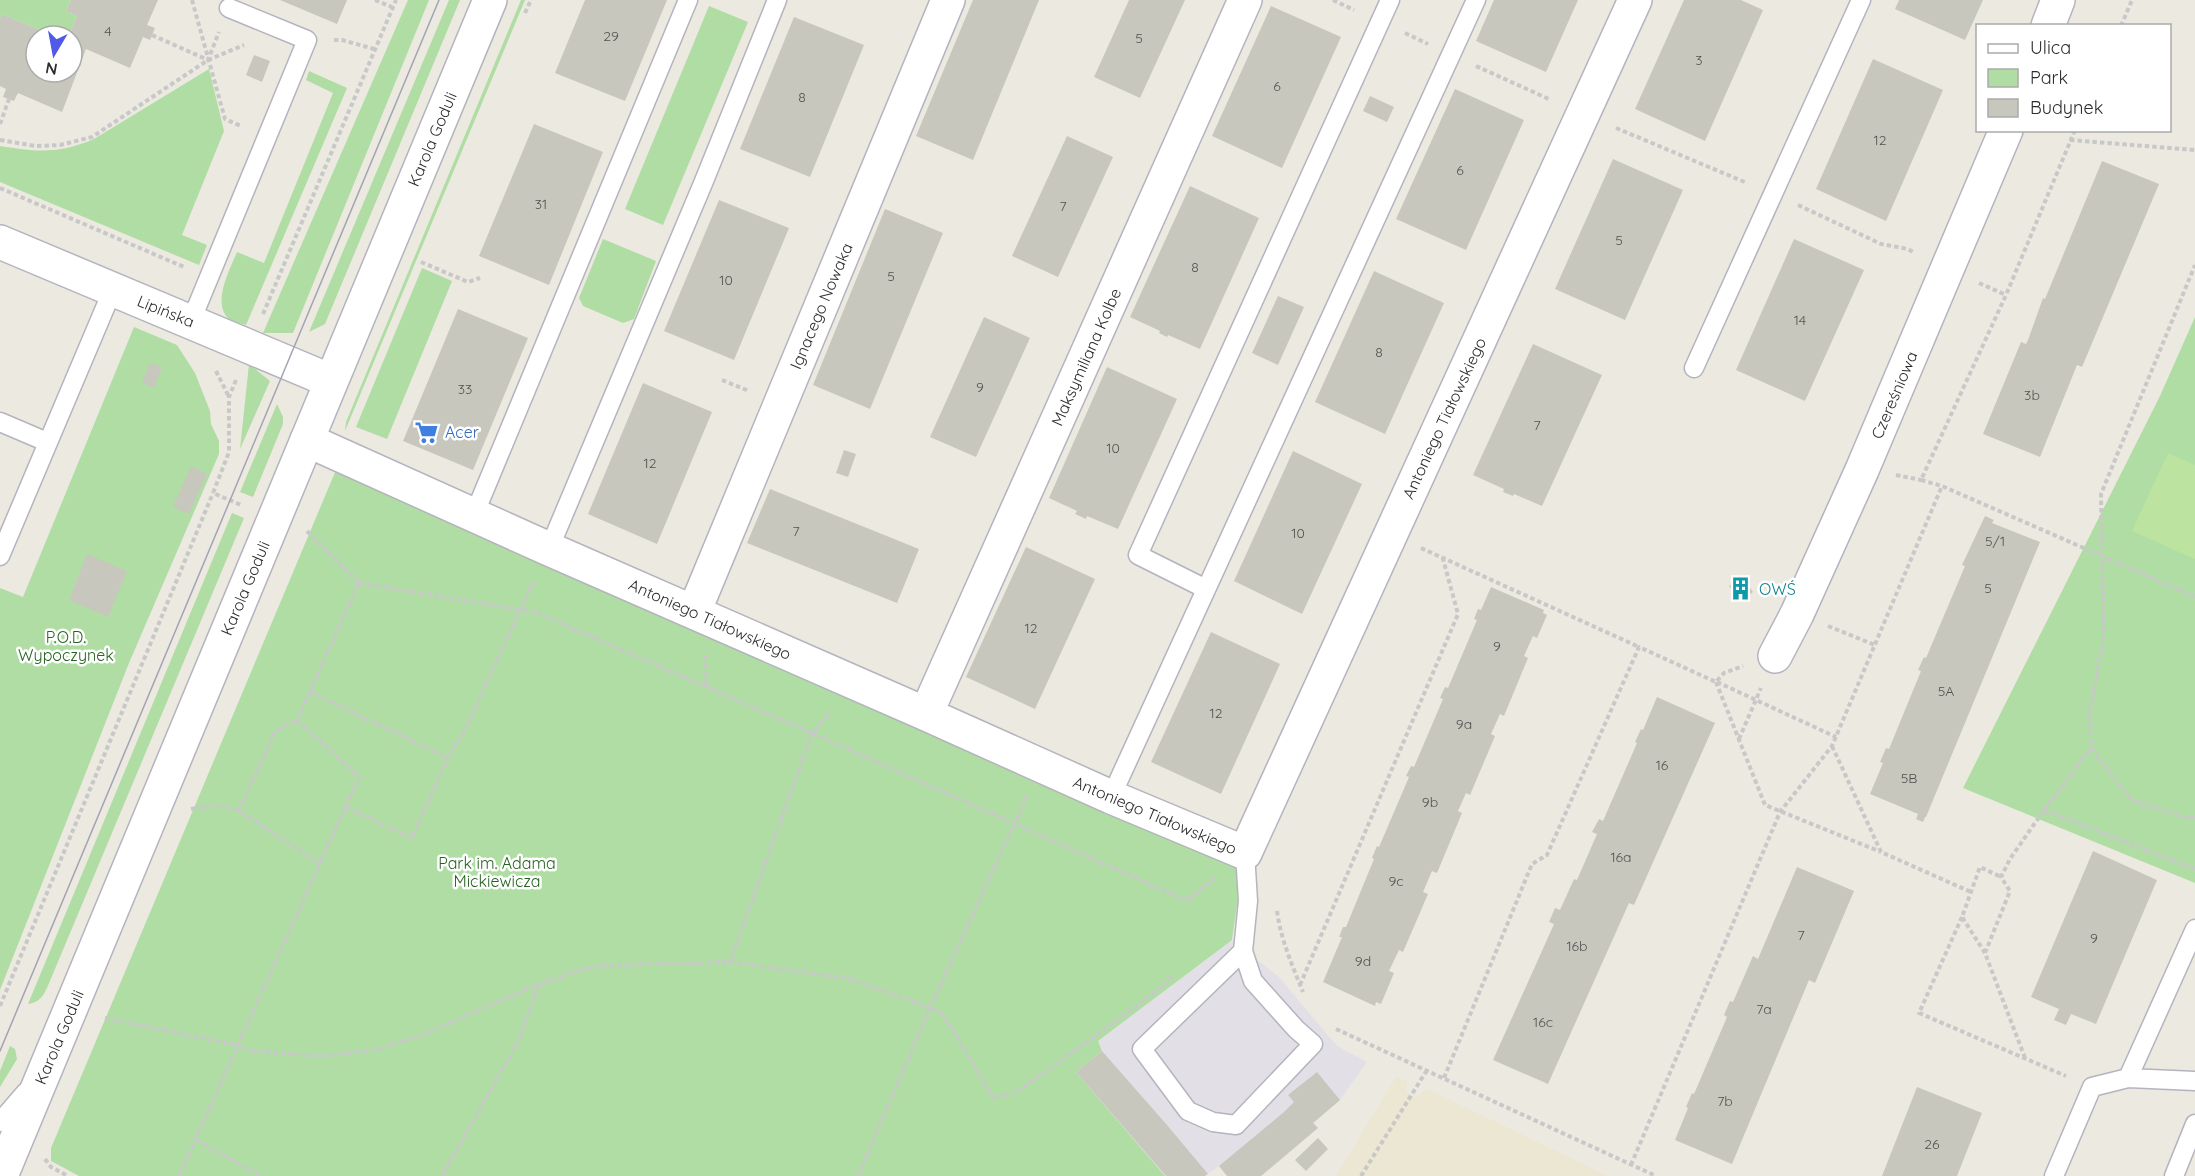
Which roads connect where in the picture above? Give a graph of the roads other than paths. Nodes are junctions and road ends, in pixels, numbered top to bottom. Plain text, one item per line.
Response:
1 (490, 0) edge
2 (688, 0) edge
3 (777, 0) edge
4 (948, 0) edge
5 (1245, 0) edge
6 (1390, 0) edge
7 (1476, 0) edge
8 (1635, 0) edge
9 (1861, 0) edge
10 (2058, 0) edge
11 (229, 8) road end
12 (2049, 24) edge
13 (2005, 132) edge
14 (0, 242) edge
15 (113, 289) junction
16 (191, 321) junction
17 (1694, 368) dead end
18 (331, 381) junction
19 (0, 422) edge
20 (307, 440) junction
21 (47, 442) junction
22 (474, 515) junction
23 (549, 549) junction
24 (0, 556) edge
25 (1206, 589) junction
26 (694, 612) junction
27 (1775, 656) road end
28 (926, 714) junction
29 (1111, 797) junction
30 (1245, 853) junction
31 (2195, 929) edge
32 (1243, 951) junction
33 (45, 1071) junction
34 (2128, 1078) junction
35 (2195, 1081) edge
36 (0, 1122) edge
37 (2195, 1124) edge
38 (1, 1176) edge
39 (2054, 1176) edge
40 (2174, 1176) edge

1 - 18 street, Karola Goduli
2 - 22 lane
3 - 23 lane
4 - 26 street, Ignacego Nowaka
5 - 28 street, Maksymiliana Kolbe
6 - 25 lane
7 - 25 lane
8 - 30 street, Antoniego Tiałowskiego
9 - 17 lane
10 - 12 street
11 - 16 lane
13 - 27 street, Czereśniowa
14 - 15 street, Lipińska
15 - 16 street, Lipińska
15 - 21 lane
16 - 18 street, Lipińska
18 - 20 street, Karola Goduli
19 - 21 lane
20 - 22 street, Antoniego Tiałowskiego
20 - 33 street, Karola Goduli
21 - 24 lane
22 - 23 street, Antoniego Tiałowskiego
23 - 26 street, Antoniego Tiałowskiego
25 - 29 lane
26 - 28 street, Antoniego Tiałowskiego
28 - 29 street, Antoniego Tiałowskiego
29 - 30 street, Antoniego Tiałowskiego
30 - 32 lane
31 - 34 lane
32 - 32 lane
33 - 36 lane
33 - 38 street, Karola Goduli
34 - 35 lane
34 - 39 lane
37 - 40 lane

